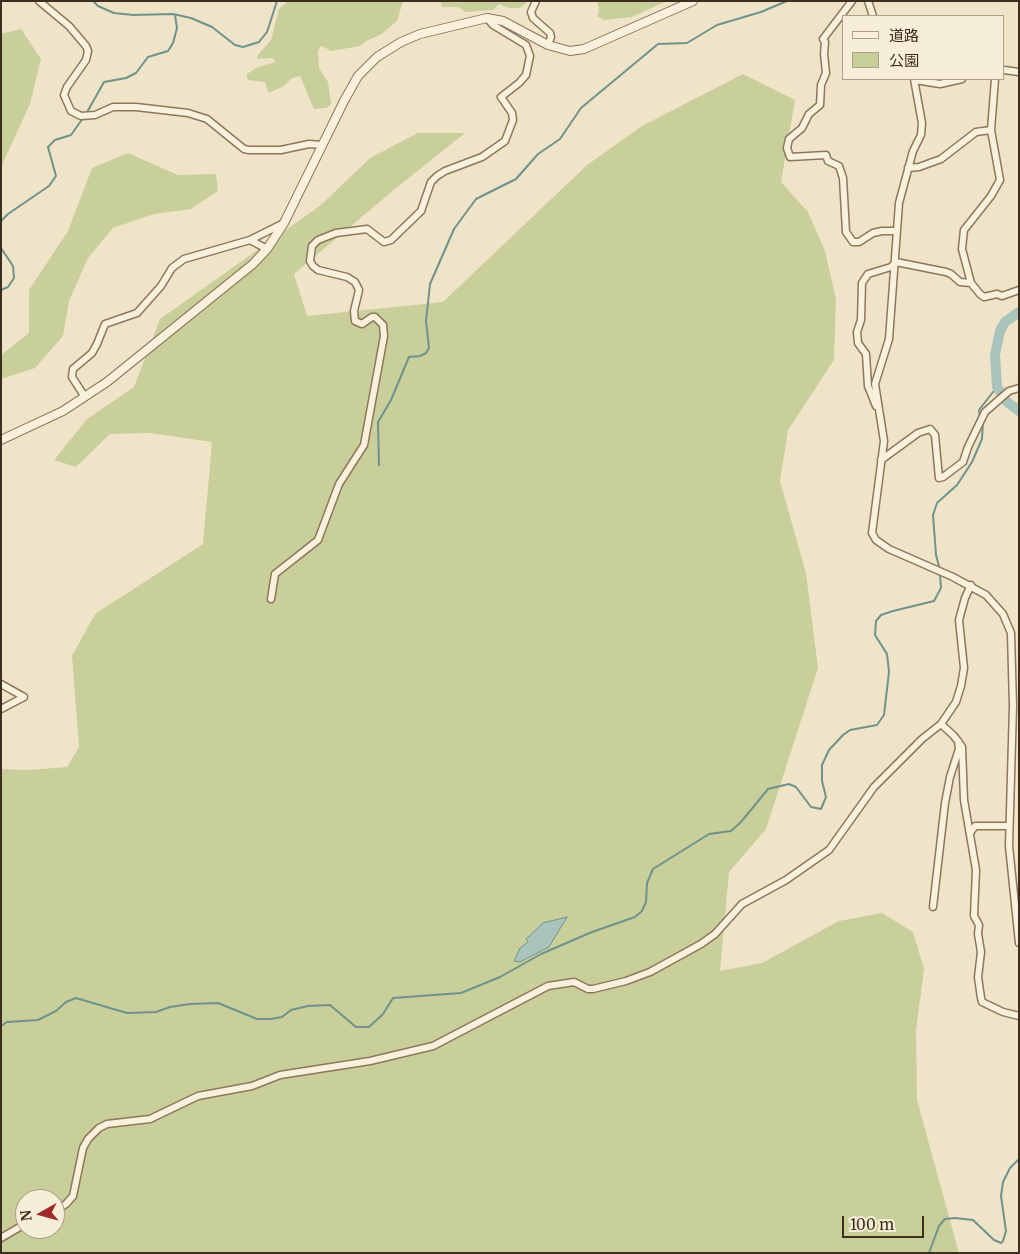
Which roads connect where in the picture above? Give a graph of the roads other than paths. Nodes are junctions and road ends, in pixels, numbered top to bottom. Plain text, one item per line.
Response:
1 (39, 1) edge
2 (536, 1) edge
3 (693, 1) edge
4 (852, 1) edge
5 (868, 1) edge
6 (873, 15) edge
7 (487, 18) junction
8 (548, 45) junction
9 (1005, 70) edge
10 (1019, 72) edge
11 (914, 80) edge
12 (958, 80) edge
13 (995, 80) edge
14 (991, 130) junction
15 (322, 145) junction
16 (908, 168) junction
17 (284, 222) junction
18 (897, 231) junction
19 (250, 240) junction
20 (267, 249) junction
21 (896, 262) junction
22 (971, 283) junction
23 (1019, 290) edge
24 (1019, 388) edge
25 (85, 398) junction
26 (880, 411) junction
27 (1, 440) edge
28 (881, 460) junction
29 (971, 585) junction
30 (271, 599) dead end
31 (1, 684) edge
32 (1, 709) edge
33 (941, 724) junction
34 (958, 741) junction
35 (1009, 826) junction
36 (969, 834) junction
37 (933, 907) dead end
38 (1019, 943) edge
39 (1019, 1016) edge
40 (65, 1205) edge
41 (15, 1230) edge
42 (1, 1238) edge

1 - 15 street
2 - 8 street
3 - 8 street
4 - 18 street
5 - 6 street
7 - 8 street
7 - 15 street
7 - 30 street
9 - 10 street
11 - 12 street
11 - 16 street
13 - 14 street
14 - 16 street
14 - 22 street
15 - 17 street
16 - 18 street
17 - 19 street
17 - 20 street
18 - 21 street
19 - 20 street
19 - 25 street
20 - 25 street
21 - 22 street
21 - 26 street
21 - 26 street
22 - 23 street
24 - 28 street
25 - 27 street
26 - 28 street
28 - 29 street
29 - 33 street
29 - 35 street
31 - 32 street
33 - 34 street
33 - 40 street
34 - 36 street
34 - 37 street
35 - 36 street
35 - 38 street
36 - 39 street
41 - 42 street

